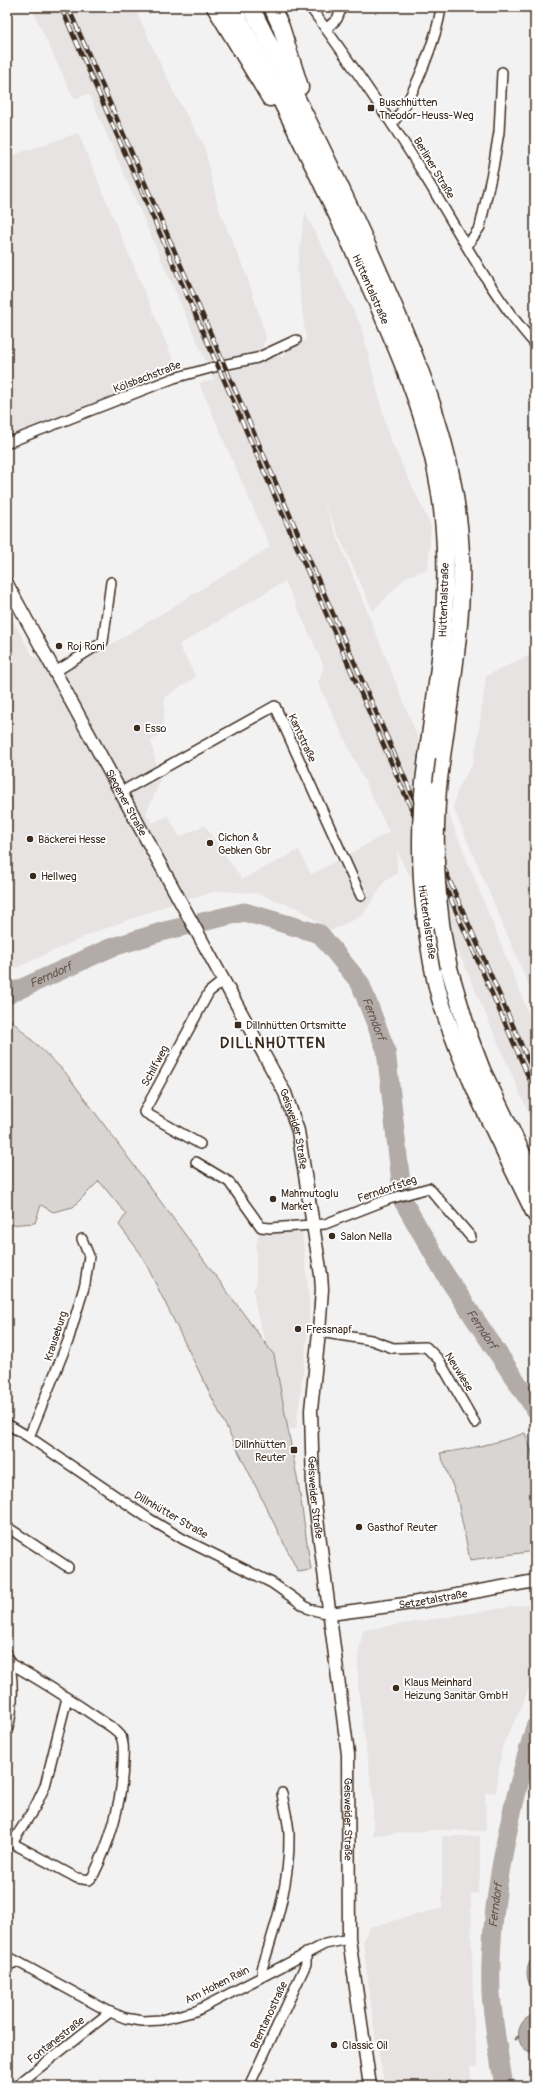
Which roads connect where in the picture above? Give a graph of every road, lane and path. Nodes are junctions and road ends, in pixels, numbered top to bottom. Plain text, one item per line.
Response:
1 (215, 7) edge
2 (233, 7) edge
3 (251, 7) edge
4 (272, 7) edge
5 (310, 7) edge
6 (342, 7) edge
7 (441, 7) edge
8 (326, 29) junction
9 (502, 72) dead end
10 (392, 123) junction
11 (307, 134) junction
12 (467, 246) junction
13 (296, 340) dead end
14 (535, 344) edge
15 (7, 442) edge
16 (111, 582) dead end
17 (7, 584) edge
18 (55, 672) junction
19 (121, 792) junction
20 (361, 896) dead end
21 (198, 932) joint
22 (224, 980) junction
23 (200, 1144) dead end
24 (196, 1162) dead end
25 (535, 1180) edge
26 (535, 1214) edge
27 (314, 1225) junction
28 (471, 1237) dead end
29 (82, 1239) dead end
30 (319, 1332) junction
31 (475, 1423) dead end
32 (7, 1424) edge
33 (29, 1437) junction
34 (7, 1527) edge
35 (68, 1566) dead end
36 (535, 1581) edge
37 (330, 1614) junction
38 (7, 1654) edge
39 (11, 1664) junction
40 (67, 1698) junction
41 (7, 1731) edge
42 (282, 1793) dead end
43 (349, 1939) junction
44 (306, 1953) junction
45 (7, 1956) edge
46 (16, 1962) junction
47 (7, 1966) edge
48 (263, 1975) junction
49 (110, 2012) junction
50 (16, 2086) edge
51 (249, 2086) edge
52 (370, 2086) edge

1 - 11 highway
2 - 11 highway, Hüttentalstraße
3 - 11 highway, Hüttentalstraße
4 - 11 highway
5 - 8 street, Berliner Straße
6 - 8 street
7 - 10 street
8 - 10 street, Berliner Straße
9 - 12 street
10 - 12 street, Berliner Straße
11 - 25 highway, Hüttentalstraße, bridge
11 - 26 highway, Hüttentalstraße, bridge
12 - 14 street, Berliner Straße
13 - 15 street, Kölsbachstraße
16 - 18 street
17 - 18 main road, Siegener Straße
18 - 19 main road, Siegener Straße
19 - 20 street, Kantstraße
19 - 21 main road, Siegener Straße
21 - 22 main road, Geisweider Straße
22 - 23 street, Schilfweg
22 - 27 main road, Geisweider Straße
24 - 27 street, Ferndorfsteg
27 - 28 street, Ferndorfsteg
27 - 30 main road, Geisweider Straße
29 - 33 street, Krauseburg
30 - 31 street, Neuwiese
30 - 37 main road, Geisweider Straße
32 - 33 street, Dillnhütter Straße
33 - 37 street, Dillnhütter Straße
34 - 35 street
36 - 37 main road, Setzetalstraße
37 - 43 main road, Geisweider Straße
38 - 39 street
39 - 40 street
39 - 41 street
40 - 40 street
42 - 48 street
43 - 44 street, Am Hohen Rain
43 - 52 main road, Geisweider Straße
44 - 48 street, Am Hohen Rain
44 - 51 street, Brentanostraße
45 - 46 street, Am Hohen Rain
46 - 47 street
46 - 49 street, Am Hohen Rain
48 - 49 street, Am Hohen Rain
49 - 50 street, Fontanestraße

